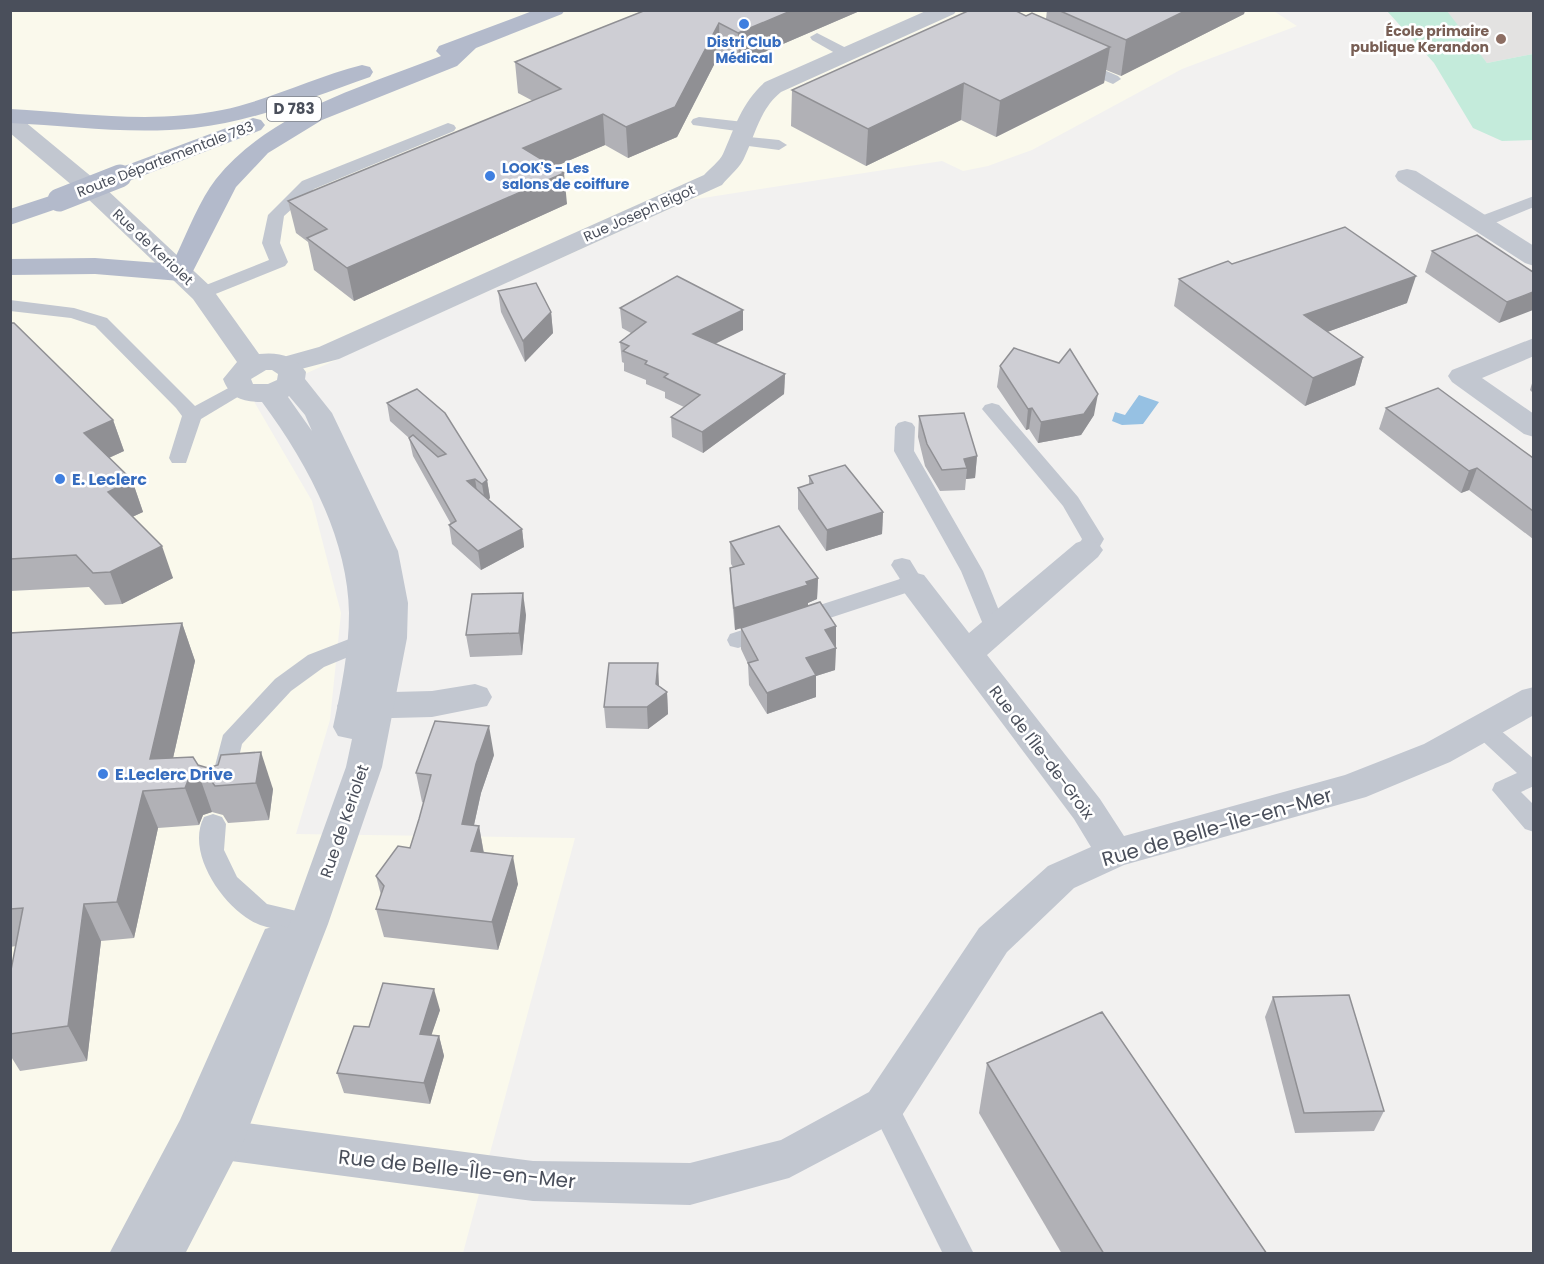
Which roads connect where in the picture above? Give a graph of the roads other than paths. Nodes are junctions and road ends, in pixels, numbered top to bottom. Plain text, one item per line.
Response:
1 (555, 10) edge
2 (956, 12) edge
3 (817, 37) dead end
4 (468, 43) junction
5 (847, 54) junction
6 (1060, 55) edge
7 (1113, 79) dead end
8 (10, 118) edge
9 (699, 122) dead end
10 (448, 128) dead end
11 (741, 134) junction
12 (779, 146) dead end
13 (1407, 176) dead end
14 (1533, 201) edge
15 (10, 218) edge
16 (1479, 223) junction
17 (1533, 258) edge
18 (10, 267) edge
19 (180, 273) junction
20 (202, 293) junction
21 (12, 305) edge
22 (1533, 346) edge
23 (253, 364) joint
24 (272, 382) junction
25 (992, 409) dead end
26 (192, 416) junction
27 (905, 427) dead end
28 (1533, 428) edge
29 (179, 458) dead end
30 (1087, 550) joint
31 (907, 574) joint
32 (995, 628) junction
33 (738, 640) dead end
34 (362, 642) junction
35 (966, 654) junction
36 (475, 697) dead end
37 (1533, 699) edge
38 (365, 706) junction
39 (1484, 729) junction
40 (1533, 775) edge
41 (221, 793) edge
42 (1533, 822) edge
43 (213, 824) dead end
44 (1115, 853) junction
45 (299, 922) junction
46 (884, 1106) junction
47 (223, 1140) junction
48 (131, 1254) edge
49 (161, 1254) edge
50 (959, 1254) edge

1 - 4 main road, Route Départementale 783 / D 783
2 - 5 street, Rue Joseph Bigot
3 - 5 lane
4 - 8 main road
4 - 15 main road, Route Départementale 783 / D 783, bridge
4 - 19 main road
5 - 11 street, Rue Joseph Bigot
6 - 7 lane
8 - 19 street, Rue de Keriolet
9 - 11 lane
10 - 20 lane
11 - 12 lane
11 - 24 street, Rue Joseph Bigot
13 - 16 street
14 - 16 lane
16 - 17 street
18 - 19 main road
19 - 20 street, Rue de Keriolet
20 - 23 street, Rue de Keriolet
21 - 26 lane
22 - 28 street
23 - 24 street, Rue Joseph Bigot
24 - 26 lane
24 - 34 street, Rue de Keriolet
24 - 38 street, Rue de Keriolet
25 - 30 lane
26 - 29 lane
27 - 32 lane
30 - 32 street
31 - 33 lane
31 - 35 street, Rue de l'Île-de-Groix
32 - 35 street
34 - 38 street, Rue de Keriolet
34 - 41 lane
35 - 44 street, Rue de l'Île-de-Groix
36 - 38 street
37 - 39 street, Rue de Belle-Île-en-Mer
38 - 45 street, Rue de Keriolet
39 - 40 lane
39 - 44 street, Rue de Belle-Île-en-Mer
40 - 42 lane
43 - 45 lane
44 - 46 street, Rue de Belle-Île-en-Mer
45 - 47 street, Rue de Keriolet
45 - 48 street, Rue de Keriolet
46 - 47 street, Rue de Belle-Île-en-Mer
46 - 50 lane
47 - 49 street, Rue de Keriolet

